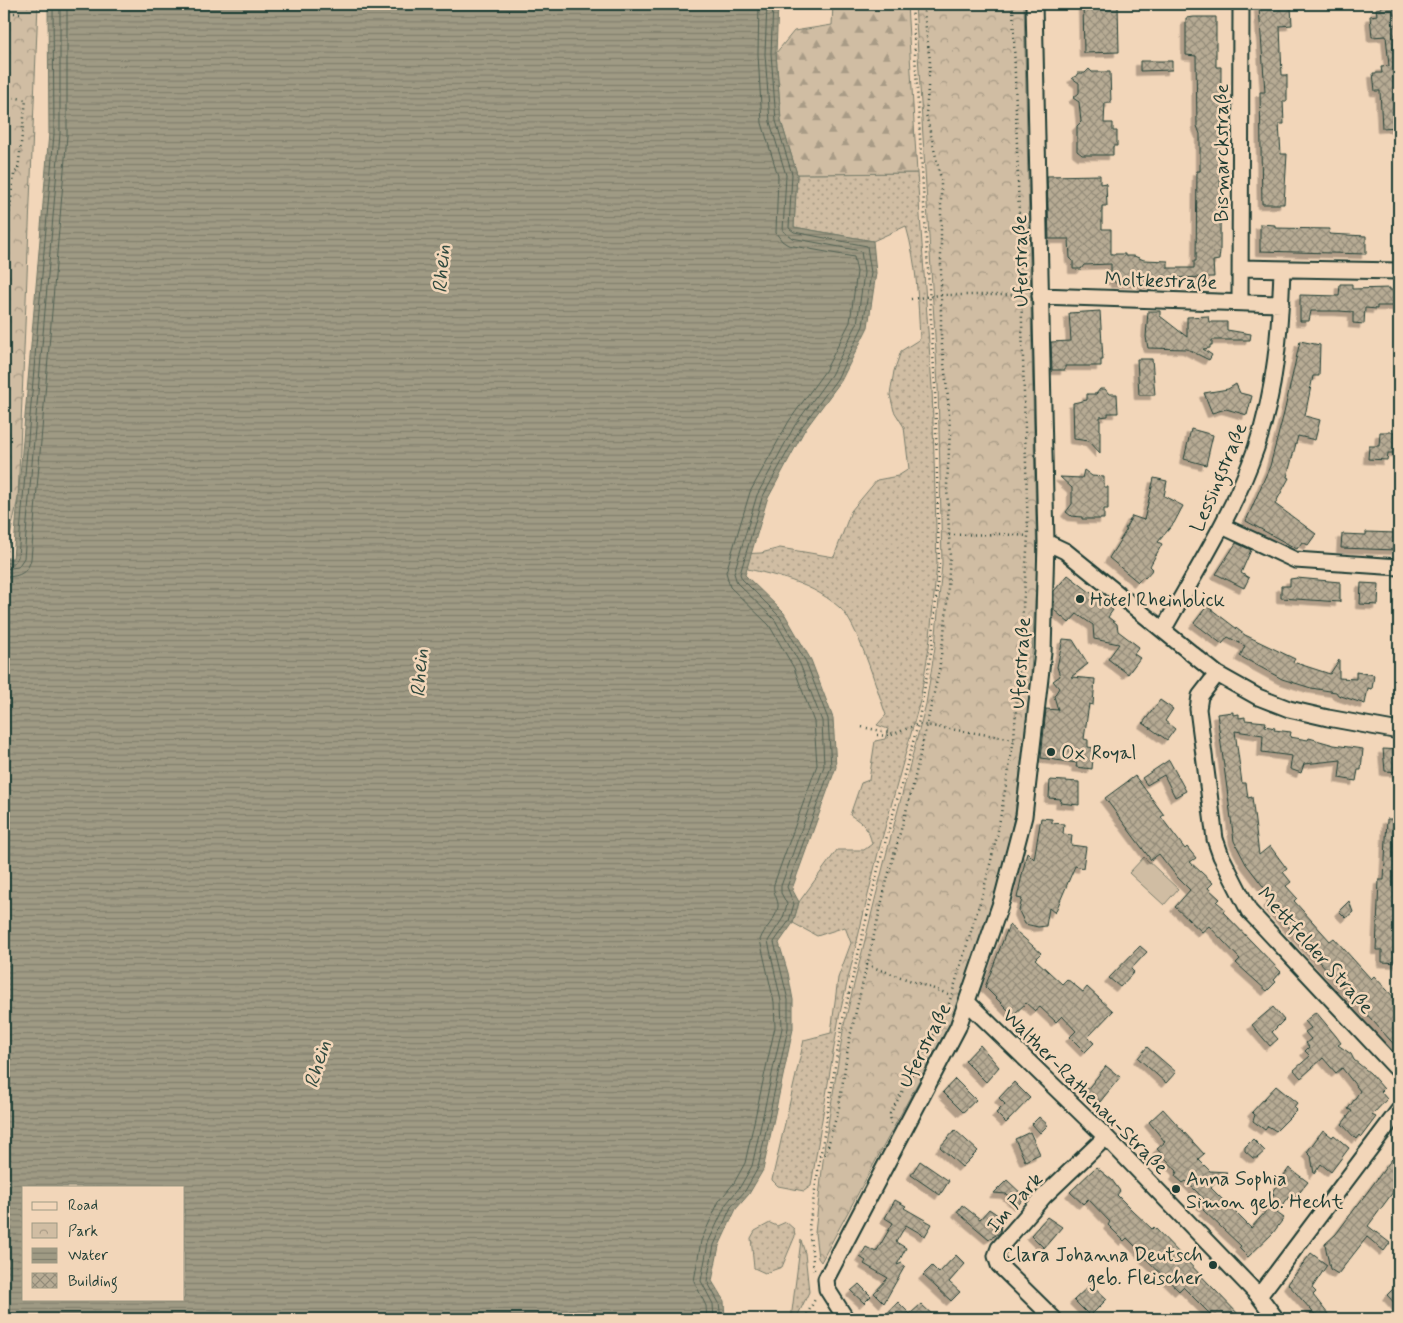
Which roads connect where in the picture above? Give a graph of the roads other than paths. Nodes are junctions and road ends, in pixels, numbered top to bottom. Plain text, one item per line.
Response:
1 (1034, 4) edge
2 (1241, 4) edge
3 (1241, 268) junction
4 (1282, 268) junction
5 (1399, 271) edge
6 (1040, 296) junction
7 (1240, 302) junction
8 (1281, 304) junction
9 (1222, 526) junction
10 (1046, 542) junction
11 (1399, 567) edge
12 (1163, 630) junction
13 (1217, 674) junction
14 (1399, 731) edge
15 (968, 1003) junction
16 (1399, 1071) edge
17 (1399, 1110) edge
18 (1106, 1137) junction
19 (1259, 1296) junction
20 (846, 1319) edge
21 (1054, 1319) edge
22 (1276, 1319) edge

1 - 6 street, Uferstraße
2 - 3 street, Bismarckstraße
3 - 4 street, Moltkestraße
3 - 7 street, Bismarckstraße
4 - 5 street, Moltkestraße
4 - 8 street, Lessingstraße
6 - 7 street, Moltkestraße
6 - 10 street, Uferstraße
7 - 8 street, Moltkestraße
8 - 9 street, Lessingstraße
9 - 11 street
9 - 12 street, Lessingstraße
10 - 12 street
10 - 15 street, Uferstraße
12 - 13 street
13 - 14 street
13 - 16 street, Mettfelder Straße
15 - 18 street, Walther-Rathenau-Straße
15 - 20 street, Uferstraße
17 - 19 street
18 - 19 street, Walther-Rathenau-Straße
18 - 21 street, Im Park
19 - 22 street, Walther-Rathenau-Straße

